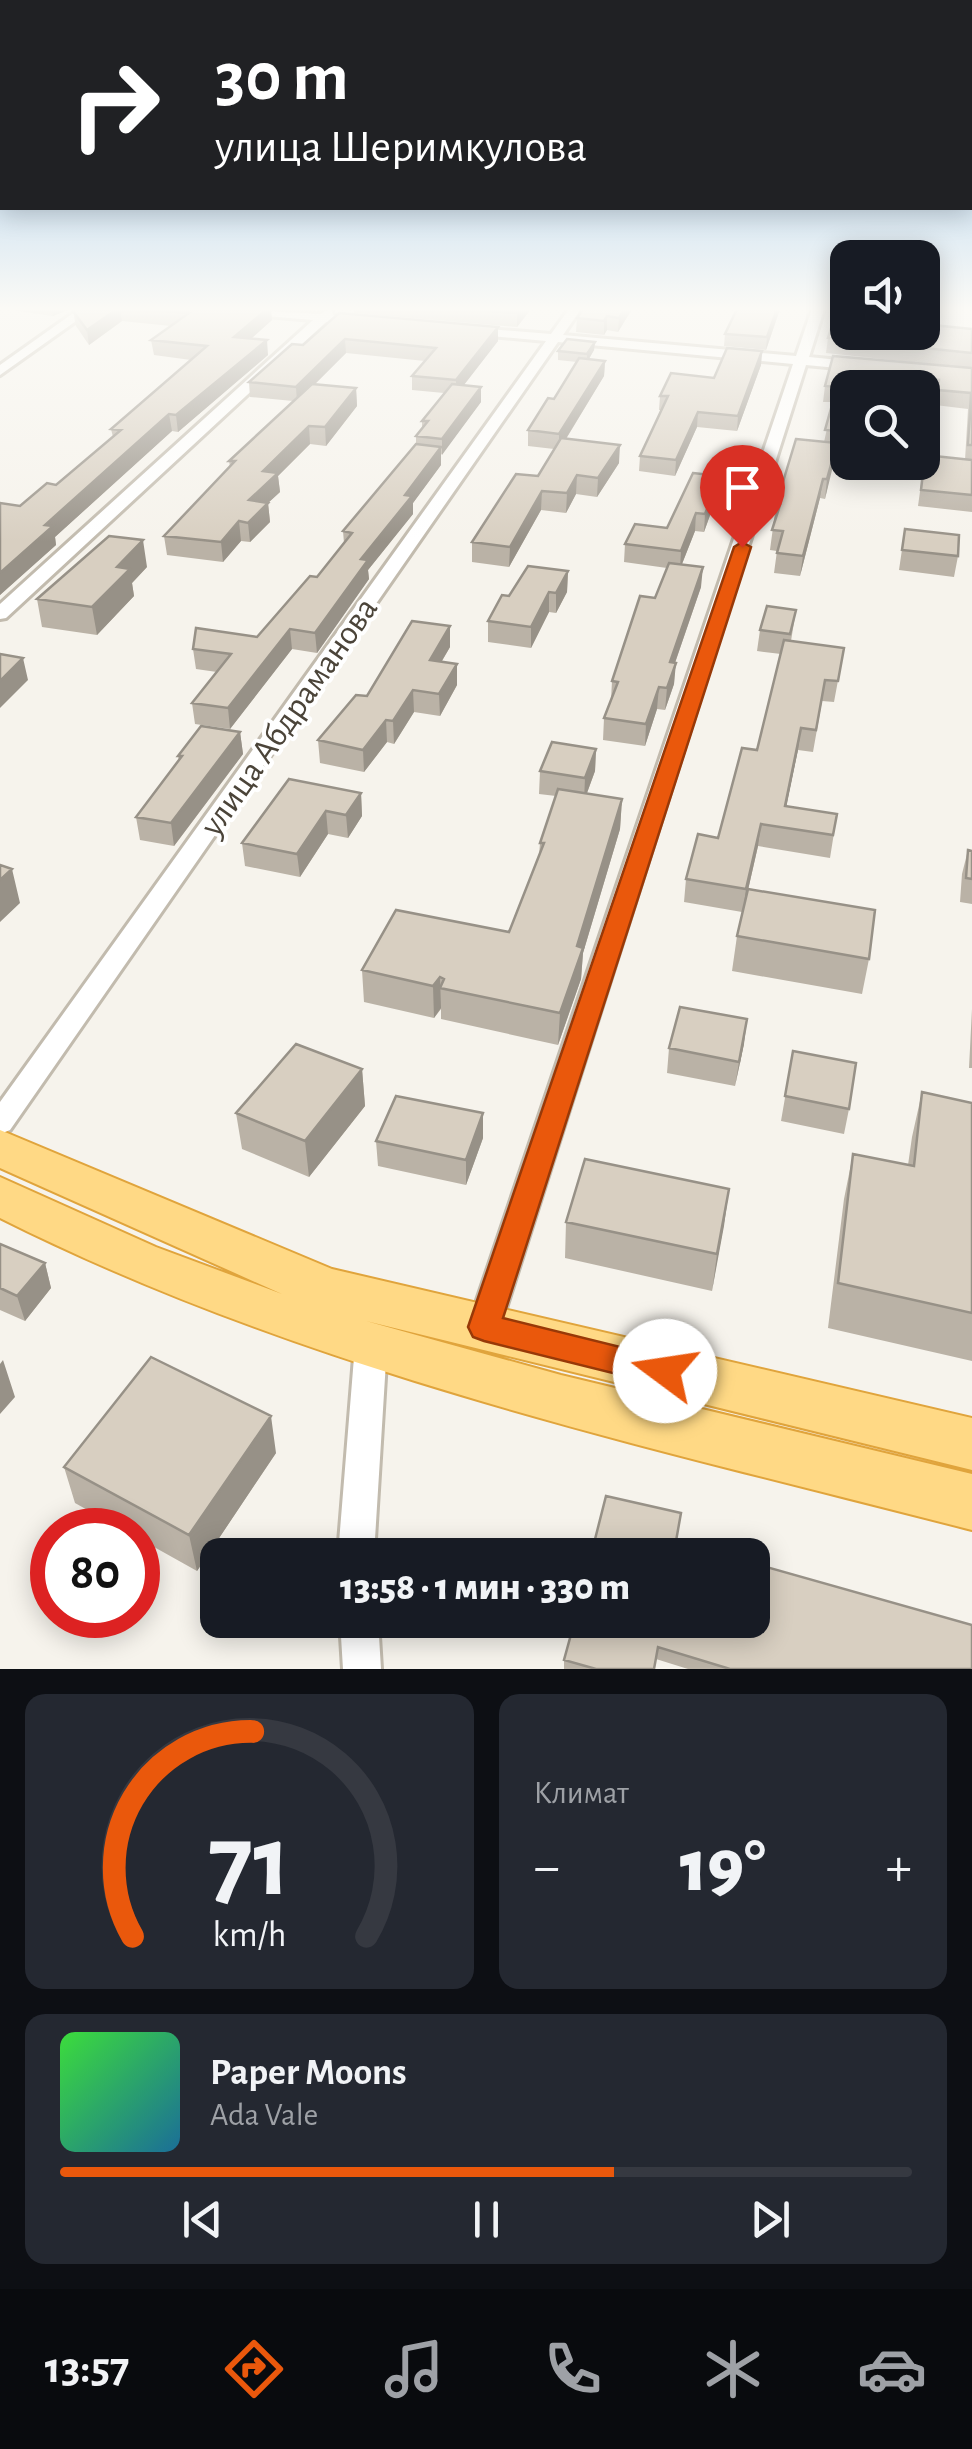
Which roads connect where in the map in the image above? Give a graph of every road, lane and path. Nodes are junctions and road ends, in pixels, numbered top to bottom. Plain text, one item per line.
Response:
1 (247, 387) edge
2 (521, 387) edge
3 (795, 387) edge
4 (0, 614) edge
5 (0, 1123) edge
6 (0, 1148) edge
7 (0, 1196) edge
8 (484, 1327) junction
9 (371, 1345) junction
10 (972, 1444) edge
11 (972, 1502) edge
12 (357, 1538) edge
13 (360, 1638) edge
14 (362, 1669) edge

1 - 4 street
2 - 5 street, улица Абдраманова
3 - 8 street
6 - 8 highway
7 - 9 highway
8 - 10 highway
9 - 11 highway
9 - 12 street
13 - 14 street

